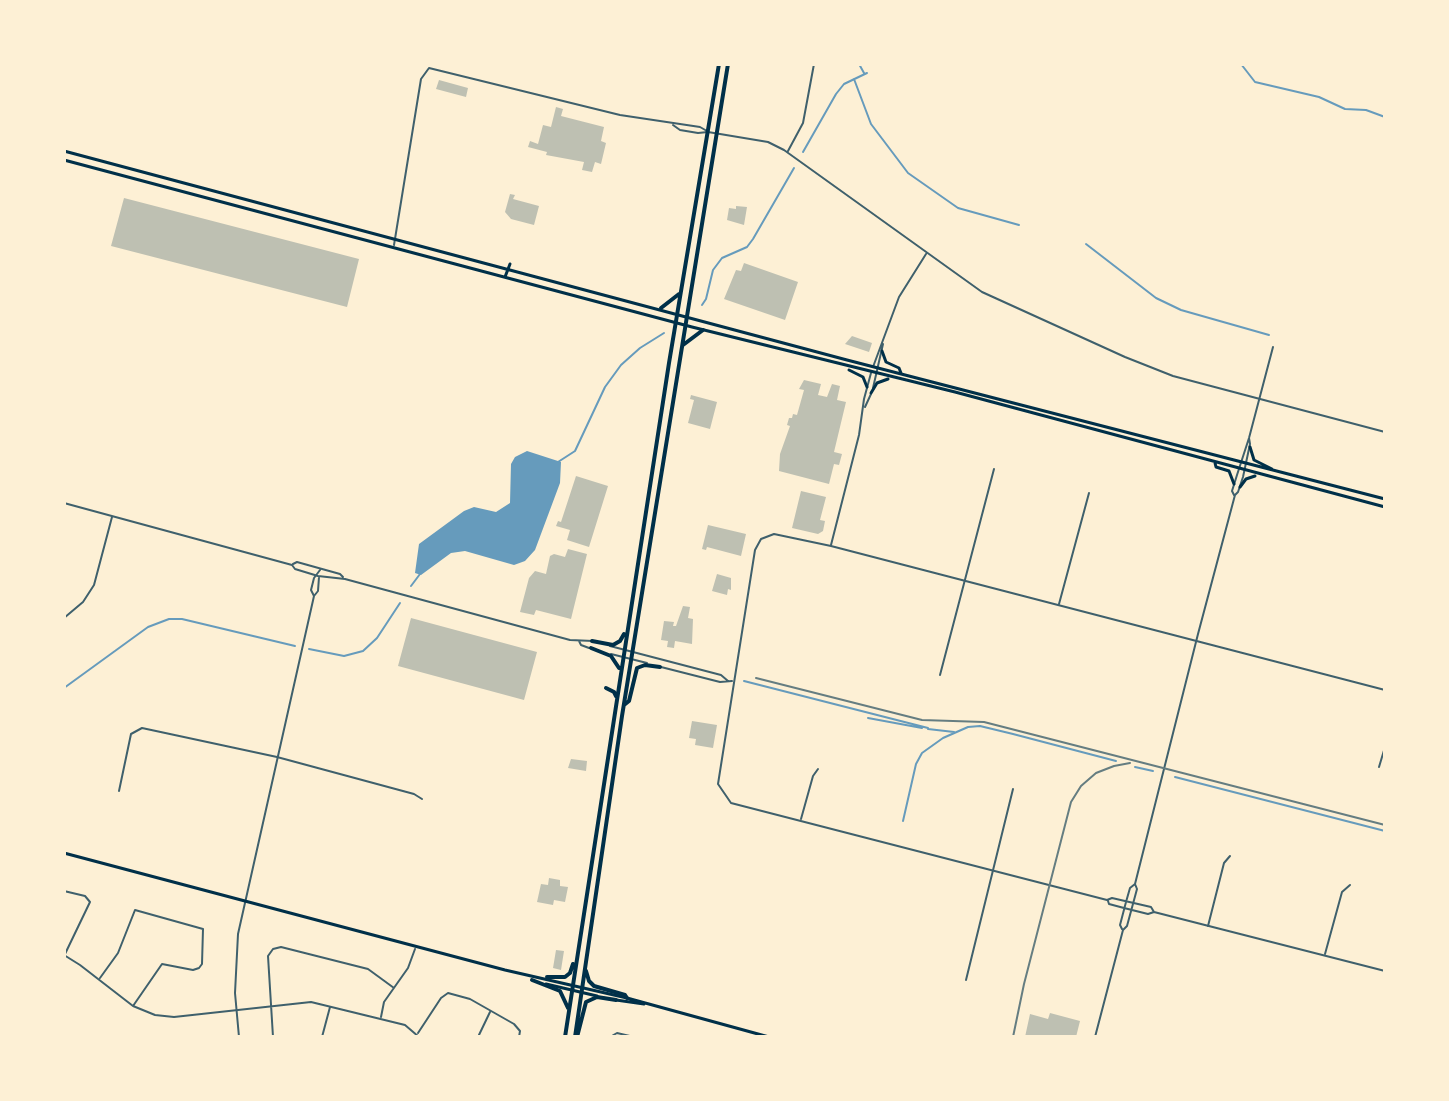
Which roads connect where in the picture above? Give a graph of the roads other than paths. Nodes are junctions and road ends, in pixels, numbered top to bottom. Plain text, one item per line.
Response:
1 (719, 64) edge
2 (728, 64) edge
3 (814, 64) edge
4 (708, 132) junction
5 (716, 134) junction
6 (64, 151) edge
7 (787, 152) junction
8 (64, 160) edge
9 (699, 186) junction
10 (704, 204) junction
11 (396, 239) junction
12 (394, 247) junction
13 (927, 253) junction
14 (509, 266) junction
15 (505, 277) junction
16 (680, 293) junction
17 (661, 308) junction
18 (677, 313) junction
19 (687, 315) junction
20 (675, 323) junction
21 (685, 325) junction
22 (703, 330) junction
23 (882, 342) junction
24 (681, 347) junction
25 (1273, 347) dead end
26 (882, 351) junction
27 (847, 367) junction
28 (876, 367) junction
29 (901, 373) junction
30 (874, 374) junction
31 (895, 379) junction
32 (867, 387) junction
33 (871, 393) junction
34 (1260, 399) junction
35 (865, 408) junction
36 (1385, 432) edge
37 (1249, 438) junction
38 (1250, 447) junction
39 (1244, 462) junction
40 (1215, 463) junction
41 (994, 469) dead end
42 (1272, 469) junction
43 (1238, 470) junction
44 (1244, 471) junction
45 (1266, 477) junction
46 (1234, 484) junction
47 (1240, 487) junction
48 (1089, 493) dead end
49 (1235, 495) junction
50 (1385, 499) edge
51 (64, 503) edge
52 (1385, 507) edge
53 (112, 516) junction
54 (831, 546) junction
55 (292, 565) junction
56 (320, 569) junction
57 (318, 576) junction
58 (345, 579) junction
59 (963, 581) junction
60 (1059, 606) junction
61 (629, 617) junction
62 (64, 618) edge
63 (579, 641) junction
64 (592, 641) junction
65 (1196, 642) junction
66 (591, 648) junction
67 (624, 650) junction
68 (632, 652) junction
69 (623, 657) junction
70 (631, 659) junction
71 (660, 667) junction
72 (940, 675) dead end
73 (728, 681) junction
74 (733, 682) junction
75 (619, 685) junction
76 (1385, 690) edge
77 (616, 700) junction
78 (624, 705) junction
79 (1385, 747) edge
80 (277, 757) junction
81 (1379, 767) dead end
82 (818, 769) dead end
83 (1013, 789) dead end
84 (119, 791) dead end
85 (422, 799) dead end
86 (801, 820) junction
87 (64, 853) edge
88 (1230, 856) dead end
89 (992, 870) junction
90 (1135, 884) junction
91 (1350, 885) dead end
92 (64, 891) edge
93 (1107, 900) junction
94 (246, 901) junction
95 (1126, 902) junction
96 (1133, 903) junction
97 (1124, 908) junction
98 (1132, 910) junction
99 (1154, 912) junction
100 (1208, 926) junction
101 (1123, 930) junction
102 (415, 946) junction
103 (578, 948) junction
104 (64, 955) edge
105 (587, 956) junction
106 (1324, 956) junction
107 (1385, 971) edge
108 (522, 974) junction
109 (547, 977) junction
110 (99, 979) junction
111 (532, 980) junction
112 (966, 980) dead end
113 (572, 987) junction
114 (394, 988) junction
115 (582, 990) junction
116 (627, 998) junction
117 (616, 1000) junction
118 (644, 1004) junction
119 (133, 1006) junction
120 (272, 1006) junction
121 (330, 1006) junction
122 (236, 1009) junction
123 (491, 1011) junction
124 (381, 1019) junction
125 (567, 1021) junction
126 (418, 1036) edge
127 (239, 1037) edge
128 (273, 1037) edge
129 (322, 1037) edge
130 (478, 1037) edge
131 (519, 1037) edge
132 (565, 1037) edge
133 (576, 1037) edge
134 (610, 1037) edge
135 (634, 1037) edge
136 (769, 1037) edge
137 (1095, 1037) edge

1 - 4 main road
2 - 5 main road
3 - 7 street
4 - 5 street
4 - 9 main road
4 - 11 street
5 - 7 street
5 - 10 main road
6 - 11 main road
7 - 13 street
8 - 12 main road
9 - 10 main road
9 - 16 main road
10 - 19 main road
11 - 12 street
11 - 14 main road
12 - 15 main road
13 - 23 street
13 - 34 street
14 - 15 main road
14 - 17 main road
15 - 20 main road
16 - 17 main road
16 - 18 main road
17 - 18 main road
18 - 19 main road
18 - 20 main road
19 - 21 main road
19 - 28 main road
20 - 21 main road
20 - 61 main road
21 - 22 main road
21 - 24 main road
22 - 24 main road
22 - 27 main road
23 - 26 street
23 - 28 street
24 - 68 main road
25 - 34 street
26 - 28 street
26 - 29 main road
27 - 30 main road
27 - 32 main road
28 - 29 main road
28 - 30 street
29 - 39 main road
30 - 31 main road
30 - 32 street
30 - 33 street
31 - 33 main road
31 - 40 main road
32 - 35 street
33 - 35 street
34 - 36 street
34 - 37 street
35 - 54 street
37 - 38 street
37 - 39 street
38 - 39 street
38 - 42 main road
39 - 42 main road
39 - 43 street
39 - 44 street
40 - 43 main road
40 - 46 main road
41 - 59 street
42 - 50 main road
43 - 44 main road
43 - 46 street
44 - 45 main road
44 - 47 street
45 - 47 main road
45 - 52 main road
46 - 49 street
47 - 49 street
48 - 60 street
49 - 65 street
51 - 53 street
53 - 55 street
53 - 62 street
54 - 59 street
54 - 74 street
55 - 56 street
55 - 57 street
56 - 57 street
56 - 58 street
57 - 58 street
57 - 80 street
58 - 63 street
59 - 60 street
59 - 72 street
60 - 65 street
61 - 64 main road
61 - 67 main road
63 - 64 street
63 - 66 street
64 - 67 street
65 - 76 street
65 - 90 street
66 - 69 street
66 - 75 main road
67 - 68 street
67 - 69 main road
68 - 70 main road
68 - 73 street
69 - 70 street
69 - 75 main road
70 - 71 street
70 - 78 main road
71 - 73 street
71 - 78 main road
73 - 74 street
74 - 86 street
75 - 77 main road
75 - 77 main road
77 - 103 main road
78 - 105 main road
79 - 81 street
80 - 84 street
80 - 85 street
80 - 94 street
82 - 86 street
83 - 89 street
86 - 89 street
87 - 94 main road
88 - 100 street
89 - 93 street
89 - 112 street
90 - 95 street
90 - 96 street
91 - 106 street
92 - 104 street
93 - 95 street
93 - 97 street
94 - 102 main road
94 - 122 street
95 - 96 street
95 - 97 street
96 - 98 street
96 - 99 street
97 - 98 street
97 - 101 street
98 - 99 street
98 - 101 street
99 - 100 street
100 - 106 street
101 - 137 street
102 - 108 main road
102 - 114 street
103 - 109 main road
103 - 113 main road
104 - 110 street
105 - 115 main road
105 - 116 main road
106 - 107 street
108 - 109 main road
108 - 111 main road
109 - 113 main road
110 - 119 street
110 - 119 street
111 - 113 main road
111 - 125 main road
113 - 115 main road
113 - 125 main road
114 - 120 street
114 - 124 street
115 - 116 main road
115 - 117 main road
115 - 133 main road
116 - 118 main road
117 - 118 main road
117 - 133 main road
118 - 136 main road
119 - 122 street
120 - 121 street
120 - 122 street
120 - 128 street
121 - 124 street
121 - 129 street
122 - 127 street
123 - 126 street
123 - 130 street
123 - 131 street
124 - 126 street
125 - 132 main road
134 - 135 street

